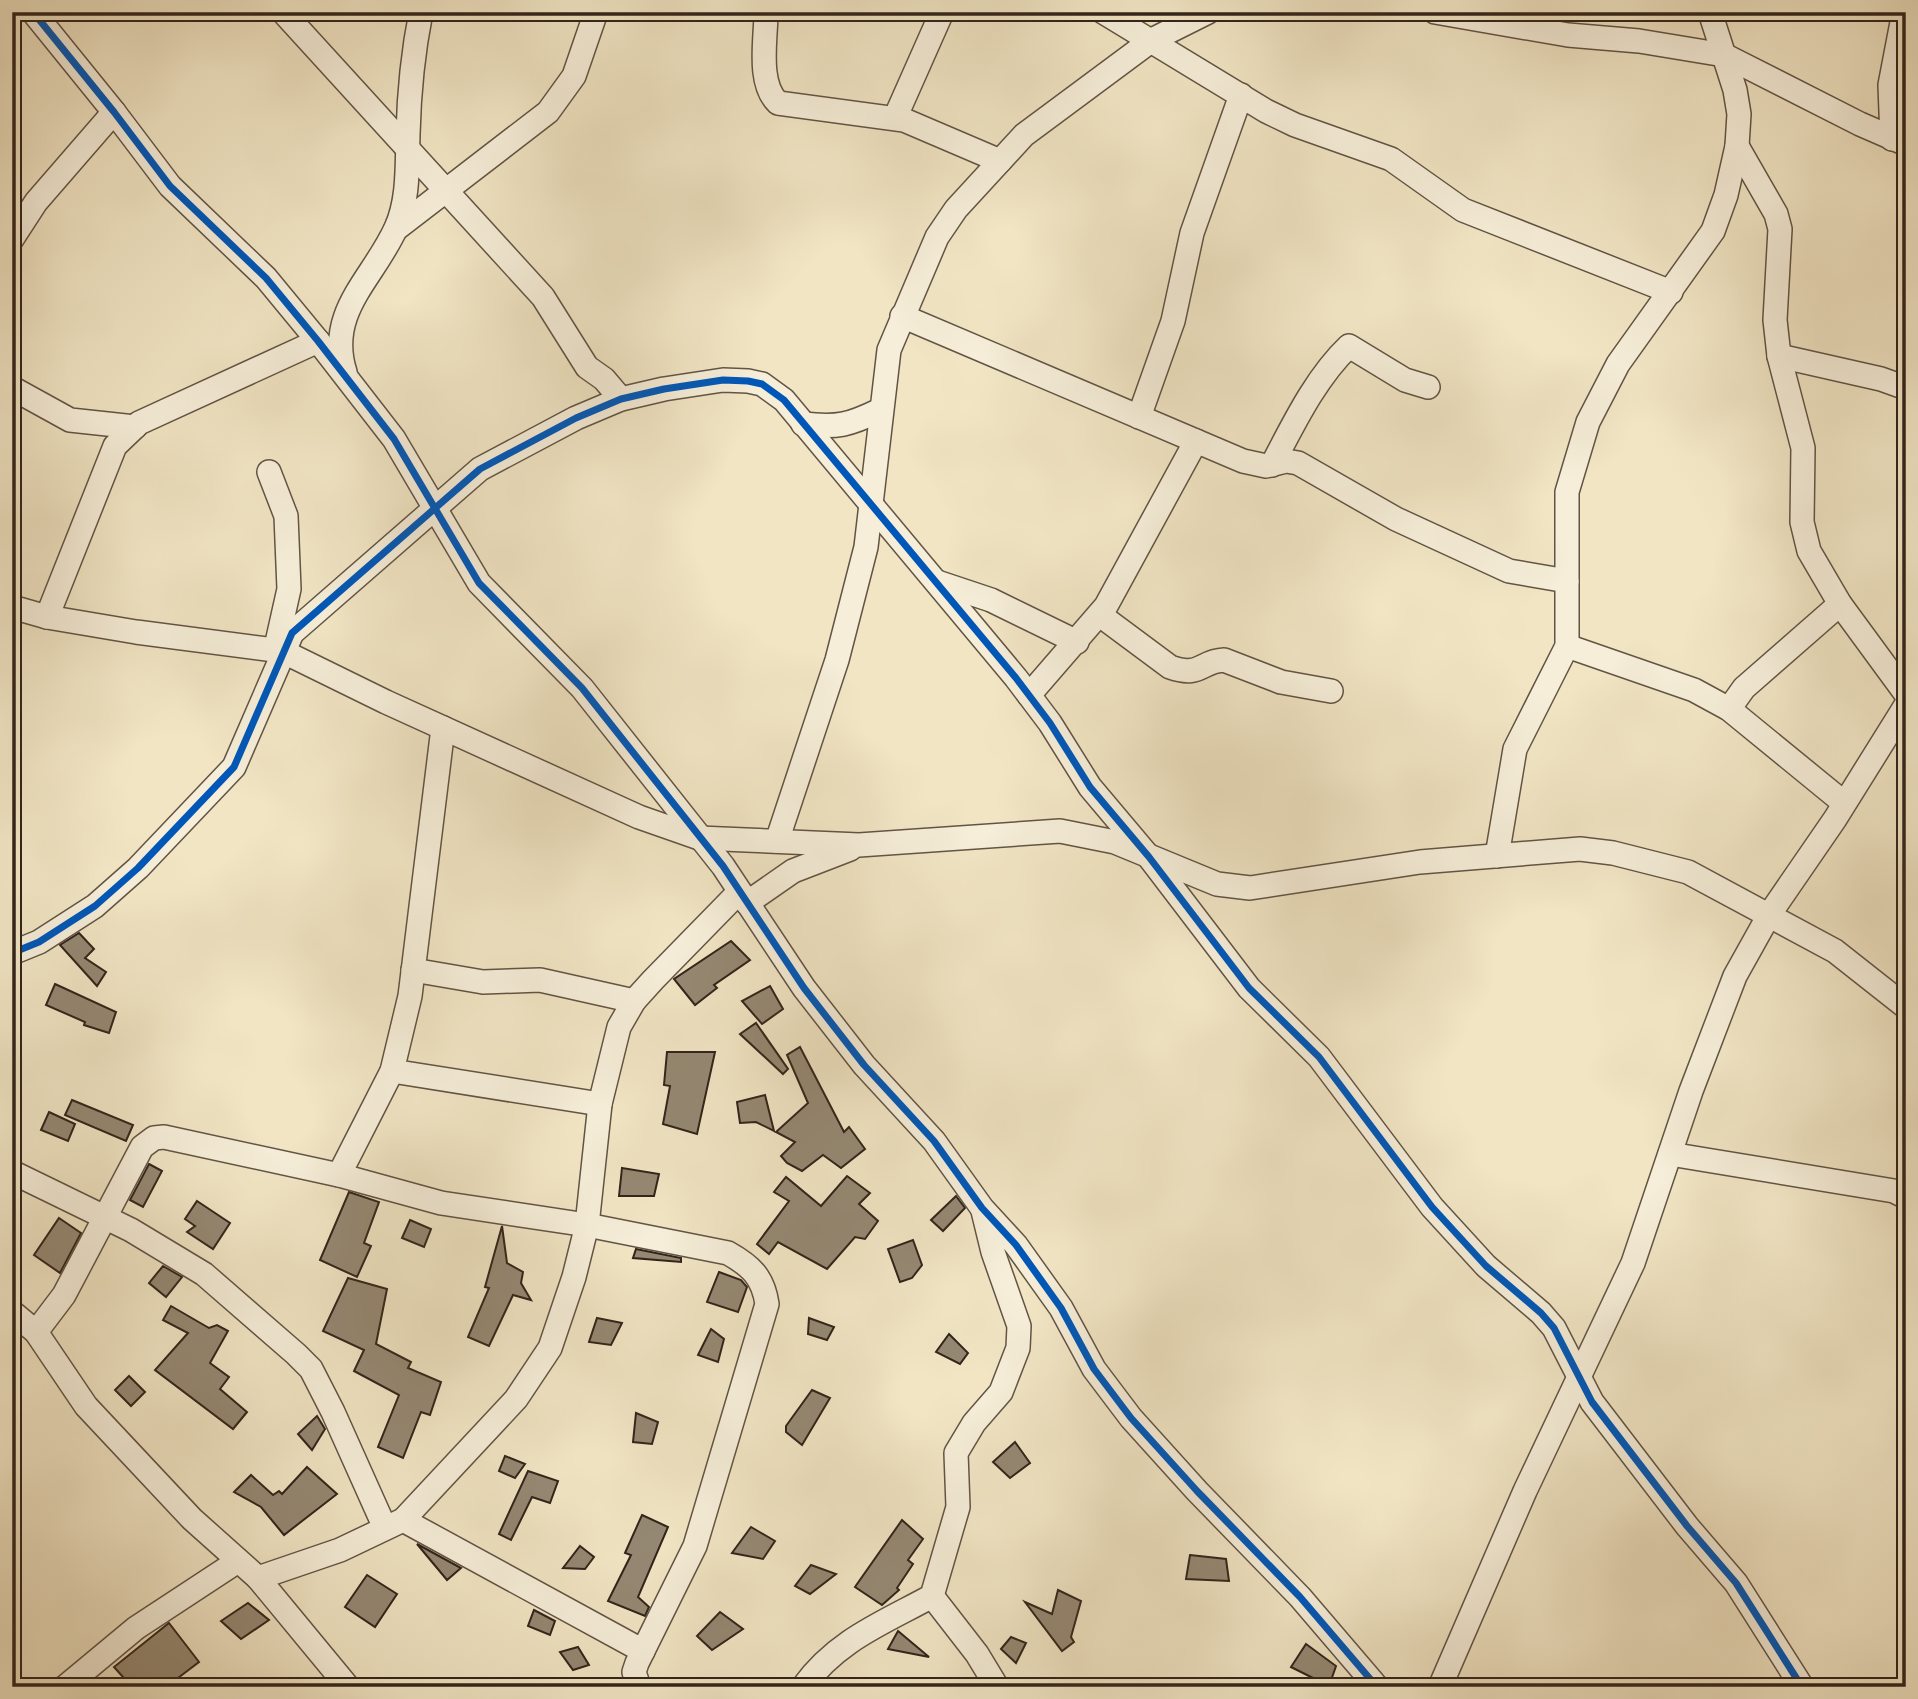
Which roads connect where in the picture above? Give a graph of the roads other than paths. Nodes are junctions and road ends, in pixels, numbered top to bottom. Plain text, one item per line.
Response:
1 (33, 12) edge
2 (283, 12) edge
3 (421, 12) edge
4 (596, 12) edge
5 (766, 12) edge
6 (942, 12) edge
7 (1103, 12) edge
8 (1208, 12) edge
9 (1435, 12) edge
10 (1710, 12) edge
11 (1904, 12) edge
12 (1152, 40) junction
13 (1724, 55) junction
14 (1241, 95) junction
15 (114, 112) junction
16 (895, 118) junction
17 (1899, 141) edge
18 (1737, 146) junction
19 (408, 152) junction
20 (1000, 161) junction
21 (448, 192) junction
22 (396, 229) junction
23 (12, 239) edge
24 (1671, 292) junction
25 (902, 316) junction
26 (318, 341) junction
27 (1779, 356) junction
28 (349, 383) junction
29 (1428, 387) dead end
30 (12, 388) edge
31 (1906, 388) edge
32 (621, 398) junction
33 (880, 410) junction
34 (1139, 417) junction
35 (803, 424) junction
36 (135, 427) junction
37 (1196, 441) junction
38 (1272, 465) junction
39 (269, 472) dead end
40 (872, 506) junction
41 (434, 510) junction
42 (1567, 581) junction
43 (937, 582) junction
44 (1840, 604) junction
45 (12, 607) edge
46 (1101, 615) junction
47 (47, 617) junction
48 (1077, 642) junction
49 (1567, 646) junction
50 (279, 650) junction
51 (1331, 691) dead end
52 (1906, 694) edge
53 (1029, 695) junction
54 (1906, 705) edge
55 (1729, 709) junction
56 (443, 728) junction
57 (1844, 803) junction
58 (699, 838) junction
59 (777, 841) junction
60 (859, 845) junction
61 (1497, 856) junction
62 (1149, 857) junction
63 (743, 897) junction
64 (1769, 915) junction
65 (12, 953) edge
66 (413, 970) junction
67 (634, 1001) junction
68 (1906, 1007) edge
69 (393, 1071) junction
70 (600, 1104) junction
71 (1670, 1154) junction
72 (14, 1173) edge
73 (339, 1175) junction
74 (1906, 1197) edge
75 (982, 1208) junction
76 (107, 1218) junction
77 (587, 1225) junction
78 (12, 1312) edge
79 (36, 1332) junction
80 (1579, 1382) junction
81 (394, 1524) junction
82 (238, 1561) junction
83 (258, 1578) junction
84 (932, 1596) junction
85 (643, 1651) junction
86 (65, 1687) edge
87 (348, 1687) edge
88 (639, 1687) edge
89 (803, 1687) edge
90 (997, 1687) edge
91 (1377, 1687) edge
92 (1440, 1687) edge
93 (1802, 1687) edge

1 - 15 street
2 - 19 street
3 - 19 street
4 - 21 street
5 - 16 street
6 - 16 street
7 - 12 street
8 - 12 street
9 - 13 street
10 - 13 street
11 - 17 street
12 - 14 street
12 - 20 street
13 - 17 street
13 - 18 street
14 - 24 street
14 - 34 street
15 - 23 street
15 - 26 street
16 - 20 street
18 - 24 street
18 - 27 street
19 - 21 street
19 - 22 street
20 - 25 street
21 - 22 street
21 - 32 street
22 - 28 street
24 - 42 street
25 - 33 street
25 - 34 street
26 - 28 street
26 - 36 street
27 - 31 street
27 - 44 street
28 - 41 street
29 - 38 street
30 - 36 street
32 - 35 street
32 - 41 street
33 - 35 street
33 - 40 street
34 - 37 street
35 - 40 street
36 - 47 street
37 - 38 street
37 - 46 street
38 - 42 street
39 - 50 street
40 - 43 street
40 - 59 street
41 - 50 street
41 - 58 street
42 - 49 street
43 - 48 street
43 - 53 street
44 - 52 street
44 - 55 street
45 - 47 street
46 - 48 street
46 - 51 street
47 - 50 street
48 - 53 street
49 - 55 street
49 - 61 street
50 - 56 street
50 - 65 street
53 - 62 street
54 - 57 street
55 - 57 street
56 - 58 street
56 - 66 street
57 - 64 street
58 - 59 street
58 - 63 street
59 - 60 street
60 - 62 street
60 - 63 street
61 - 62 street
61 - 64 street
62 - 80 street
63 - 67 street
63 - 75 street
64 - 68 street
64 - 71 street
66 - 67 street
66 - 69 street
67 - 70 street
69 - 70 street
69 - 73 street
70 - 77 street
71 - 74 street
71 - 80 street
72 - 76 street
73 - 76 street
73 - 77 street
75 - 84 street
75 - 91 street
76 - 79 street
76 - 81 street
77 - 81 street
77 - 85 street
78 - 79 street
79 - 82 street
80 - 92 street
80 - 93 street
81 - 83 street
81 - 85 street
82 - 83 street
82 - 86 street
83 - 87 street
84 - 89 street
84 - 90 street
85 - 88 street

